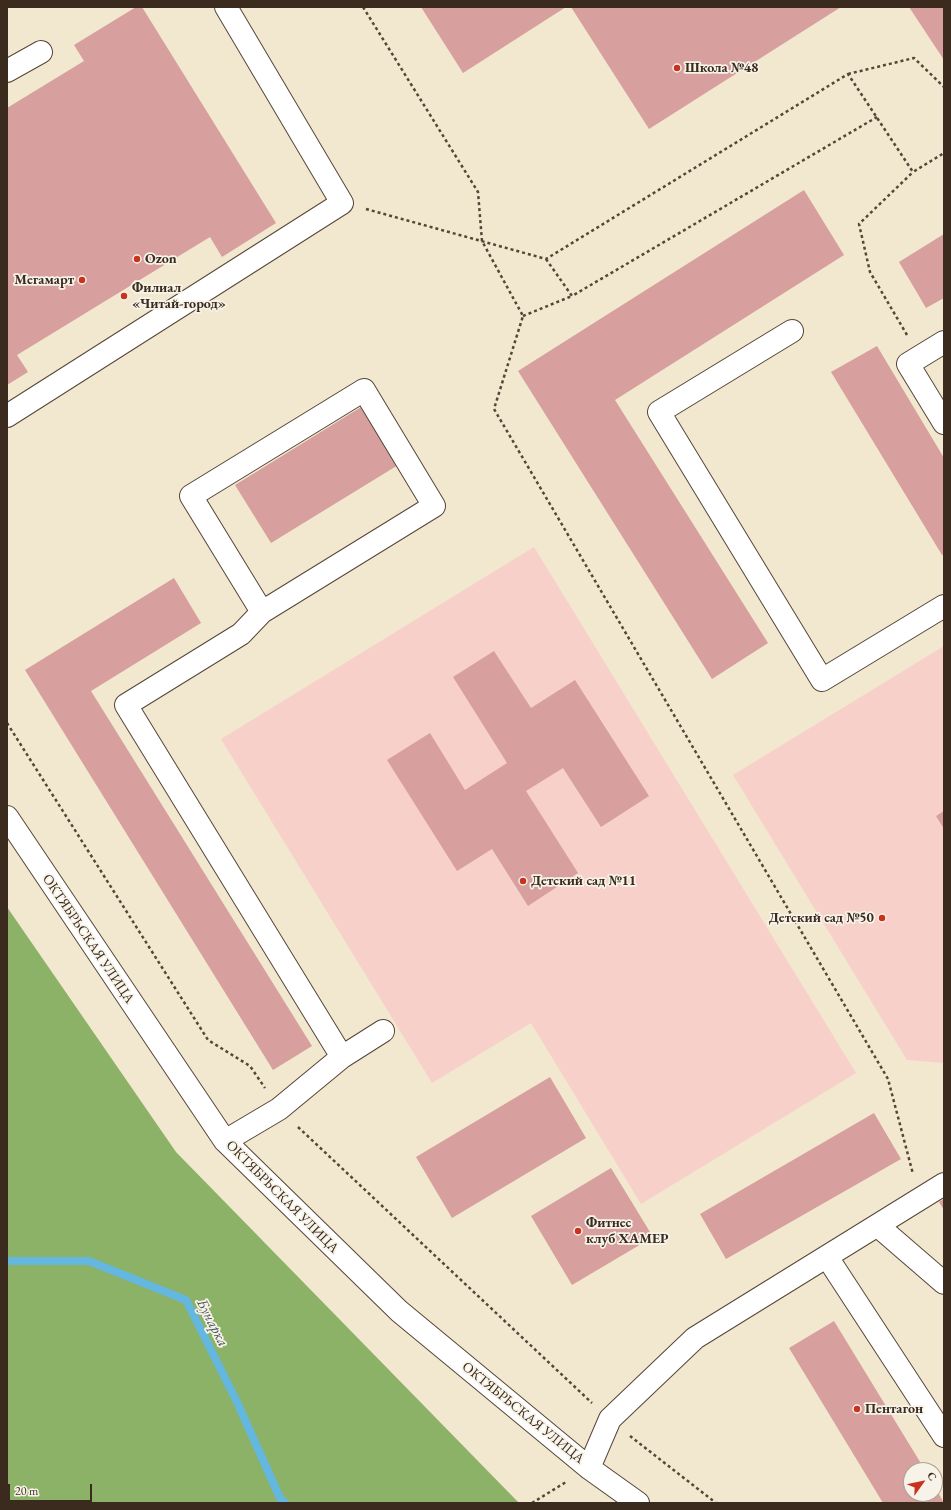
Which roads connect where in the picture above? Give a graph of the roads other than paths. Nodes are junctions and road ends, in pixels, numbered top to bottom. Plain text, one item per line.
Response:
1 (226, 7) edge
2 (41, 52) dead end
3 (7, 71) edge
4 (792, 330) dead end
5 (944, 342) edge
6 (7, 416) edge
7 (944, 423) edge
8 (944, 606) edge
9 (262, 612) junction
10 (7, 817) edge
11 (382, 1031) dead end
12 (342, 1057) junction
13 (224, 1141) junction
14 (944, 1184) edge
15 (878, 1226) junction
16 (827, 1257) junction
17 (944, 1283) edge
18 (944, 1436) edge
19 (589, 1468) junction
20 (638, 1503) edge

1 - 6 street
2 - 3 street
4 - 8 street
5 - 7 street
9 - 9 street
9 - 12 street
10 - 13 street, ОКТЯБРЬСКАЯ УЛИЦА
11 - 12 street
12 - 13 street
13 - 19 street, ОКТЯБРЬСКАЯ УЛИЦА
14 - 15 street
15 - 16 street
15 - 17 street
16 - 18 street
16 - 19 street
19 - 20 street, ОКТЯБРЬСКАЯ УЛИЦА

